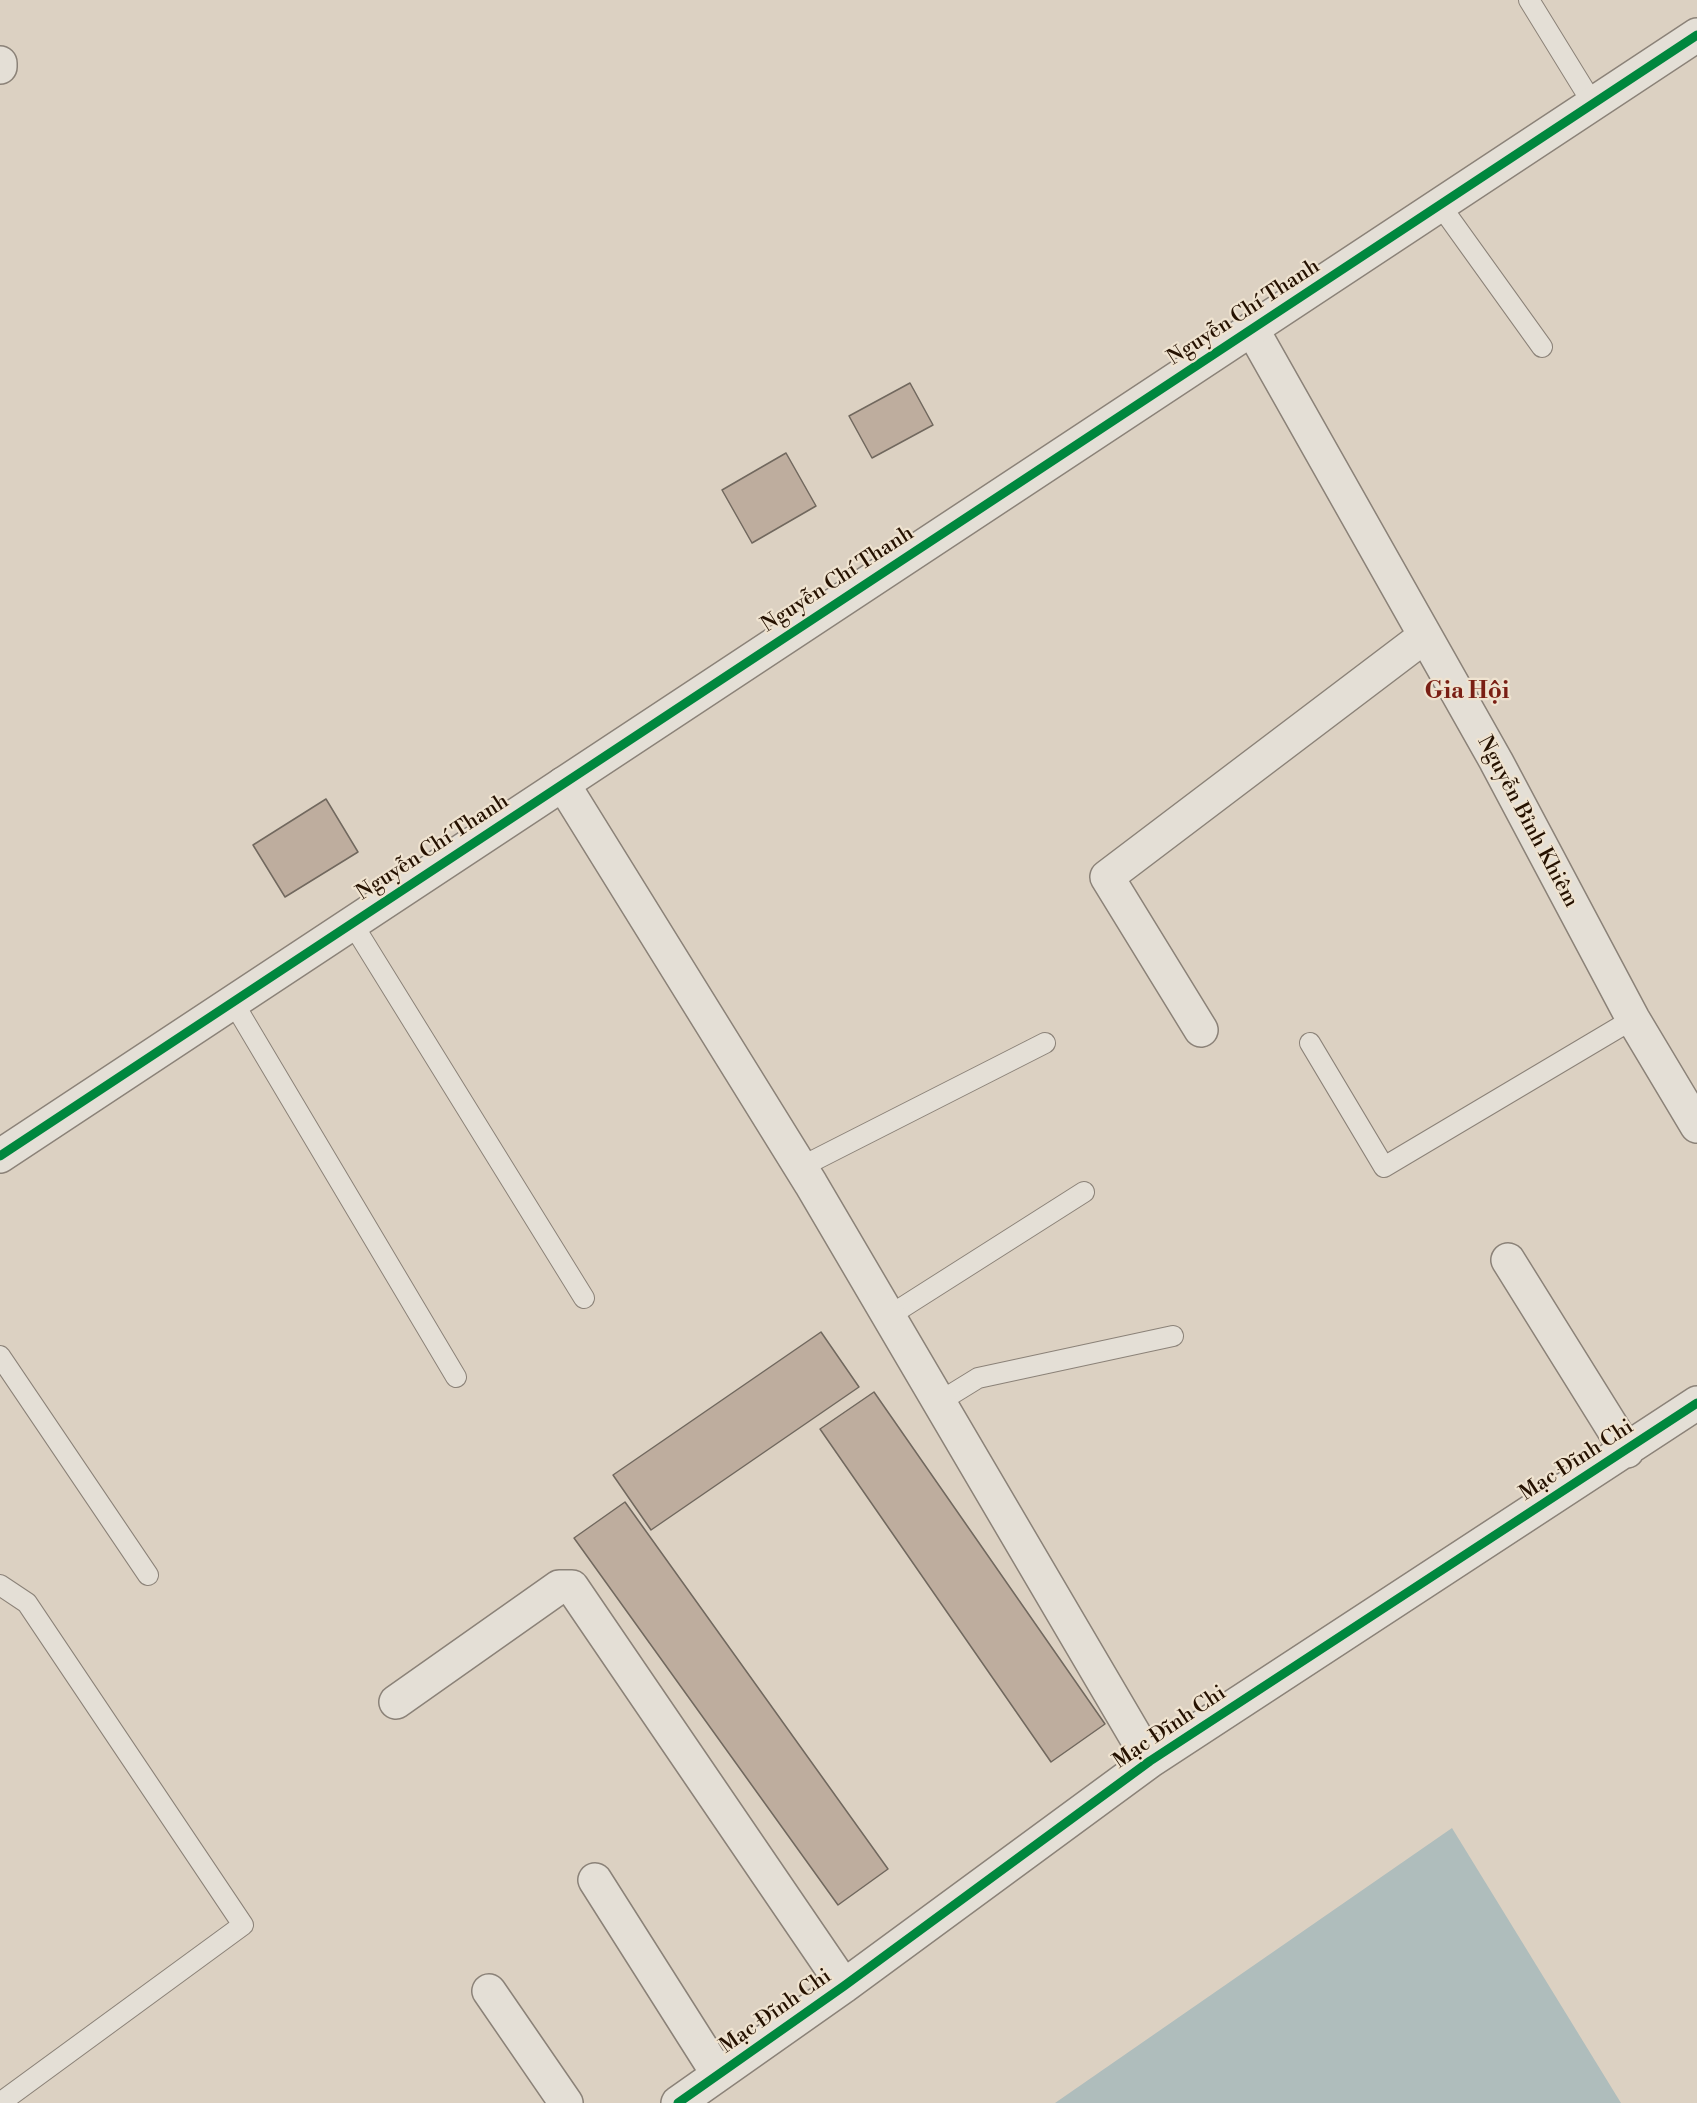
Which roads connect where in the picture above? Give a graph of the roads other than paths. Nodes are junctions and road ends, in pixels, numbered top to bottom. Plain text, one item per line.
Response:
1 (1529, 0) edge
2 (1697, 35) edge
3 (1593, 104) junction
4 (1440, 205) junction
5 (1252, 329) junction
6 (1542, 347) dead end
7 (1425, 636) junction
8 (563, 784) junction
9 (352, 923) junction
10 (233, 1002) junction
11 (1633, 1019) junction
12 (1201, 1030) dead end
13 (1045, 1043) dead end
14 (1310, 1043) dead end
15 (1697, 1126) edge
16 (0, 1156) edge
17 (801, 1167) junction
18 (1084, 1192) dead end
19 (1508, 1260) dead end
20 (584, 1298) dead end
21 (890, 1316) junction
22 (1173, 1336) dead end
23 (0, 1356) edge
24 (456, 1377) dead end
25 (939, 1402) junction
26 (1697, 1403) edge
27 (1627, 1451) junction
28 (148, 1575) dead end
29 (0, 1585) edge
30 (396, 1702) dead end
31 (1150, 1761) junction
32 (595, 1880) dead end
33 (844, 1986) junction
34 (489, 1991) dead end
35 (718, 2074) junction
36 (0, 2103) edge
37 (566, 2103) edge
38 (678, 2103) edge

1 - 3 lane
2 - 3 street, Nguyễn Chí Thanh
3 - 4 street, Nguyễn Chí Thanh
4 - 5 street, Nguyễn Chí Thanh
4 - 6 lane
5 - 7 street, Nguyễn Bỉnh Khiêm
5 - 8 street, Nguyễn Chí Thanh
7 - 11 street, Nguyễn Bỉnh Khiêm
7 - 12 street
8 - 9 street, Nguyễn Chí Thanh
8 - 17 street
9 - 10 street, Nguyễn Chí Thanh
9 - 20 lane
10 - 16 street, Nguyễn Chí Thanh
10 - 24 lane
11 - 14 lane
11 - 15 street, Nguyễn Bỉnh Khiêm
13 - 17 lane
17 - 21 street
18 - 21 lane
19 - 27 street
21 - 25 street
22 - 25 lane
23 - 28 lane
25 - 31 street
26 - 27 street, Mạc Đĩnh Chi
27 - 31 street, Mạc Đĩnh Chi
29 - 36 lane
30 - 33 street
31 - 33 street, Mạc Đĩnh Chi
32 - 35 street
33 - 35 street, Mạc Đĩnh Chi
34 - 37 street
35 - 38 street, Mạc Đĩnh Chi

